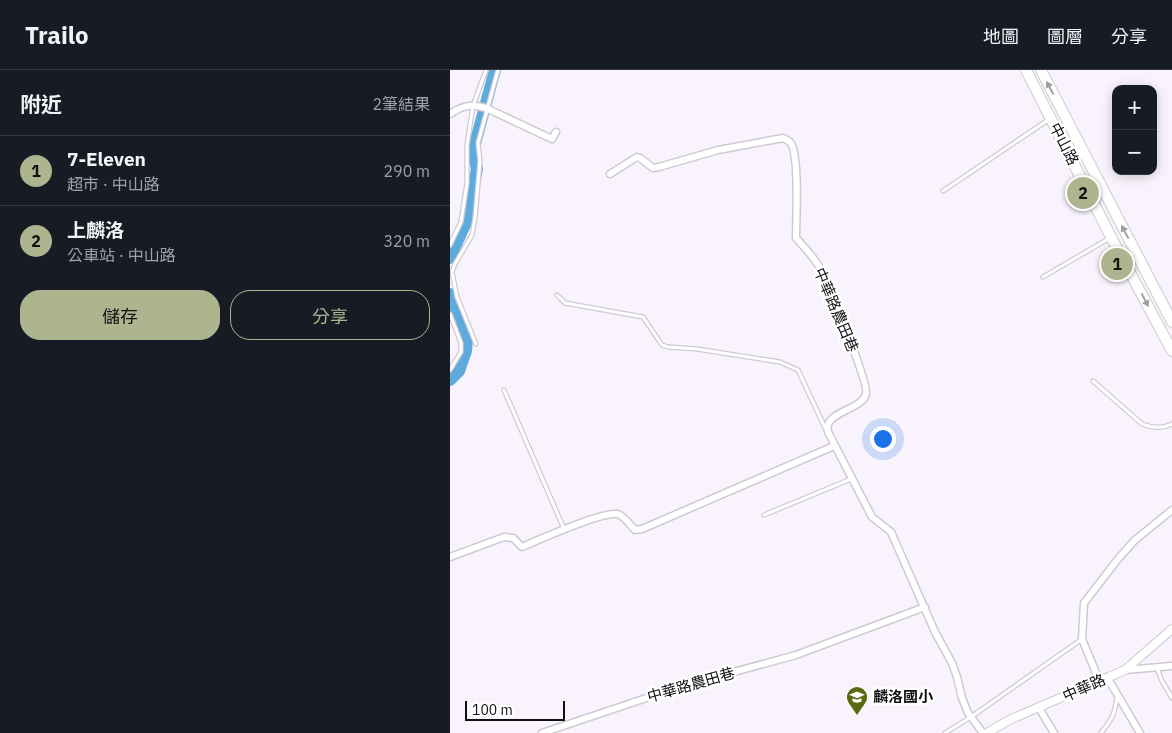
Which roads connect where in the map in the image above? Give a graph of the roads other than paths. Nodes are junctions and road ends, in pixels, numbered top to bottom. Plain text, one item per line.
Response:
1 (486, 70) edge
2 (498, 70) edge
3 (1026, 70) edge
4 (1041, 70) edge
5 (474, 106) junction
6 (487, 109) junction
7 (1062, 111) junction
8 (450, 114) edge
9 (1050, 118) junction
10 (556, 132) dead end
11 (610, 174) dead end
12 (943, 190) dead end
13 (1107, 198) junction
14 (1094, 203) junction
15 (1111, 237) junction
16 (450, 244) edge
17 (1044, 278) dead end
18 (557, 296) dead end
19 (450, 314) edge
20 (1172, 322) edge
21 (476, 344) dead end
22 (1172, 351) edge
23 (450, 370) edge
24 (1093, 381) dead end
25 (504, 390) dead end
26 (1172, 424) edge
27 (828, 432) junction
28 (834, 446) junction
29 (851, 478) junction
30 (1172, 510) edge
31 (764, 515) dead end
32 (564, 529) junction
33 (450, 557) edge
34 (925, 607) junction
35 (1172, 630) edge
36 (1082, 639) junction
37 (1172, 666) edge
38 (1157, 667) junction
39 (1126, 670) junction
40 (1103, 679) junction
41 (1117, 694) junction
42 (1172, 698) edge
43 (1039, 708) junction
44 (971, 717) junction
45 (542, 733) edge
46 (945, 733) edge
47 (983, 733) edge
48 (987, 733) edge
49 (1054, 733) edge
50 (1101, 733) edge
51 (1140, 733) edge

1 - 5 lane
2 - 6 lane
3 - 9 main road, 中山路
7 -> 4 main road, 中山路
5 - 6 street
5 - 8 street
5 - 16 lane
6 - 10 street
6 - 21 lane
7 - 9 main road
7 - 13 main road, 中山路
9 - 12 lane
9 - 14 main road, 中山路
11 - 27 street, 中華路農田巷
13 - 14 main road
20 -> 13 main road, 中山路
14 - 15 main road, 中山路
15 - 17 lane
15 -> 22 main road, 中山路
18 - 27 lane
19 - 23 lane
24 - 26 lane
25 - 32 lane
27 - 28 street
28 - 29 street
28 - 32 street
29 - 31 lane
29 - 34 street
30 - 36 street
32 - 33 street
34 - 44 street
34 - 45 street, 中華路農田巷
35 - 39 street, 中華路
36 - 40 street
36 - 44 lane
37 - 38 street
38 - 39 street
38 - 42 lane
39 - 40 street, 中華路
40 - 41 street
40 - 43 street, 中華路
41 - 50 lane
41 - 51 street
43 - 48 street, 中華路
43 - 49 street
44 - 46 lane
44 - 47 street

